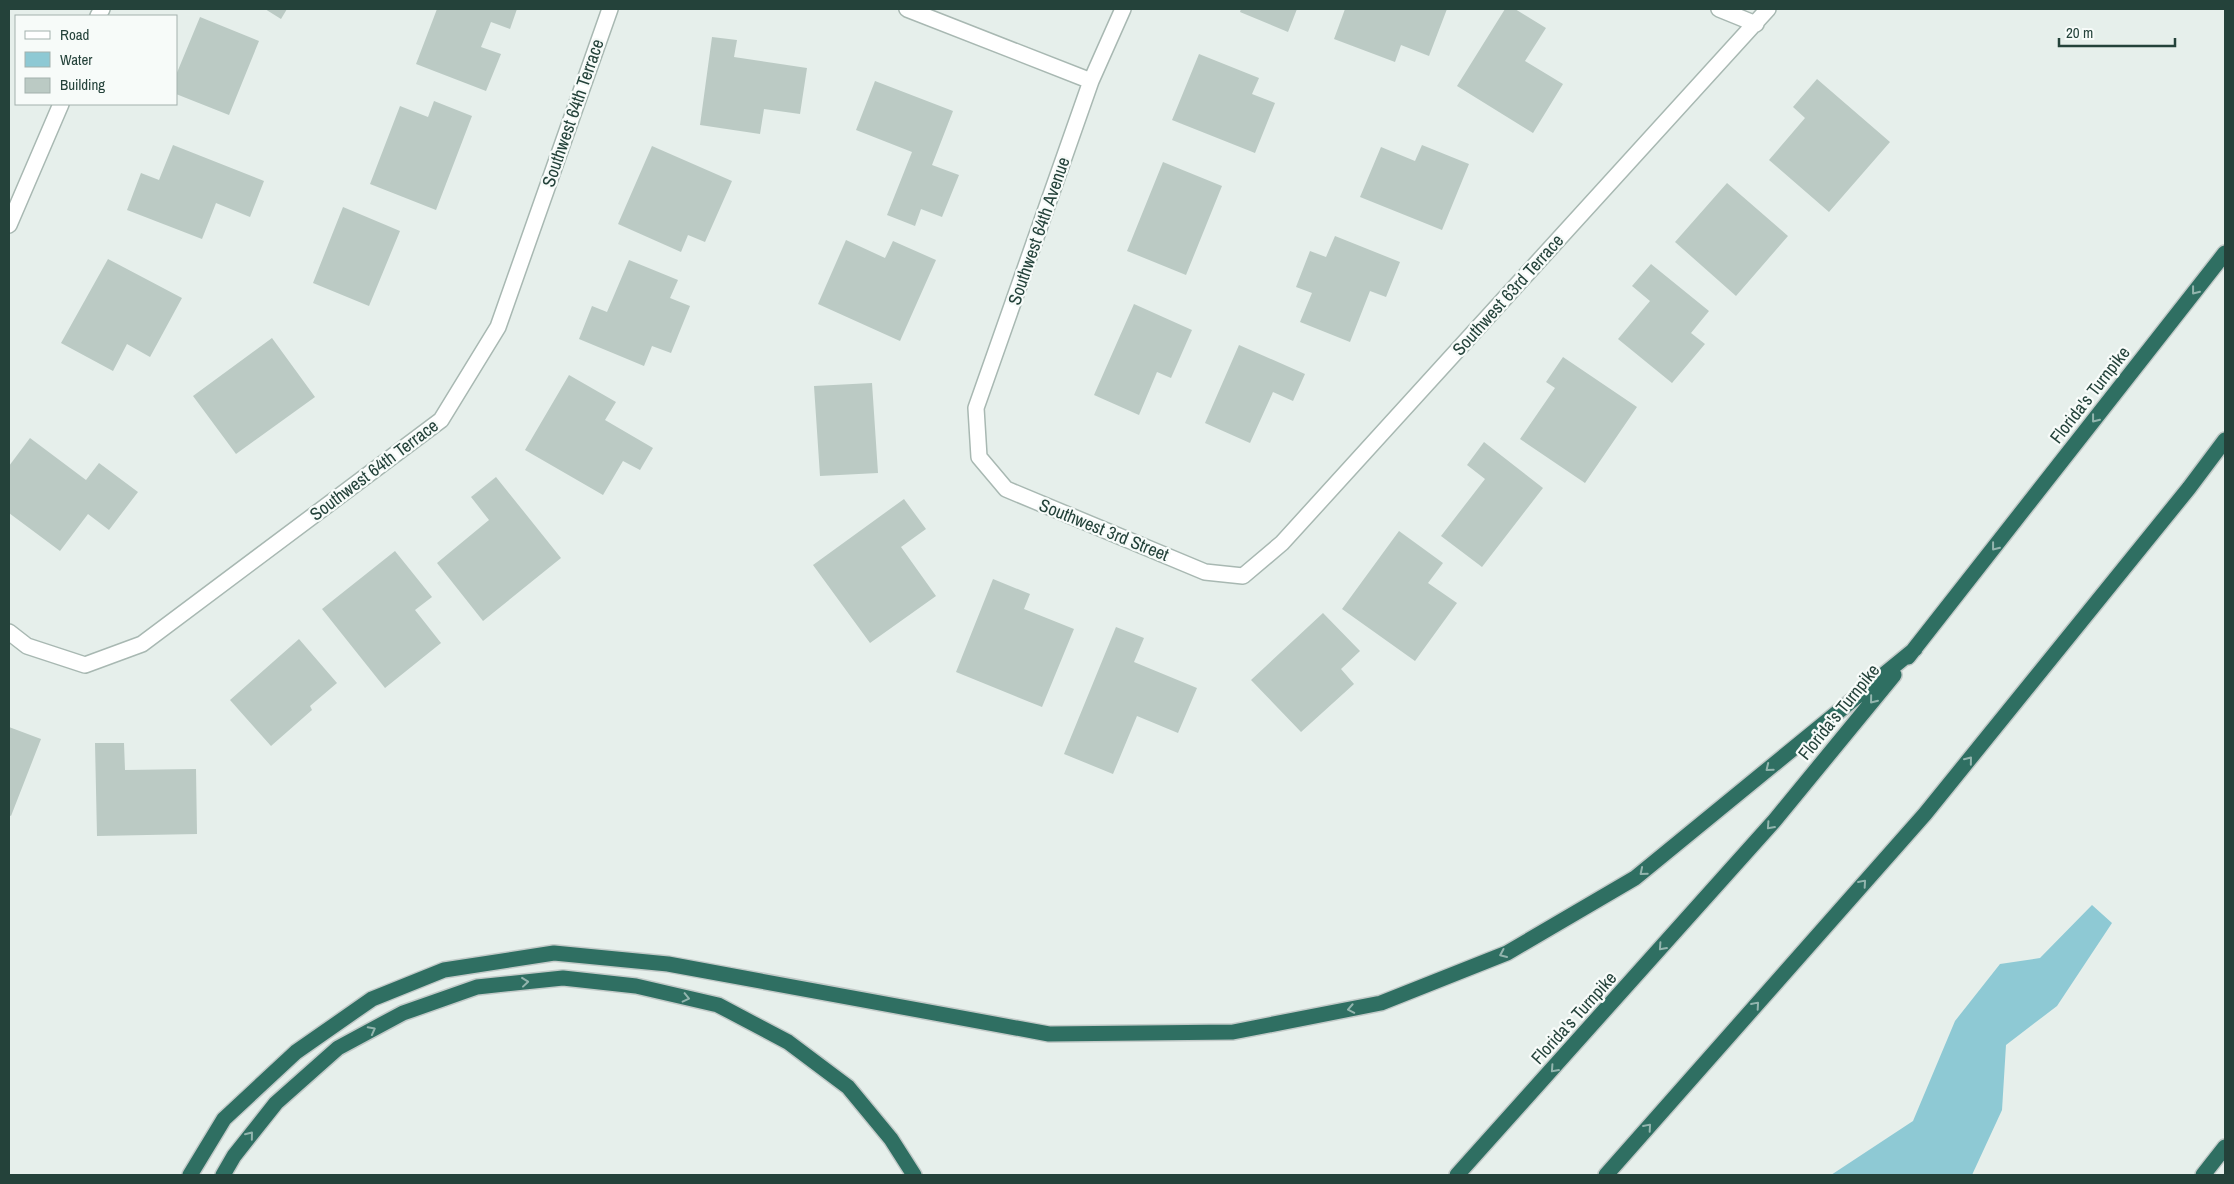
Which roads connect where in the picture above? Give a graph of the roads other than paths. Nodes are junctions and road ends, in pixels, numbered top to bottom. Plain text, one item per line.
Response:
1 (610, 9) edge
2 (907, 9) edge
3 (1123, 9) edge
4 (1719, 9) edge
5 (1768, 9) edge
6 (1756, 24) junction
7 (1092, 80) junction
8 (61, 105) edge
9 (9, 225) edge
10 (2225, 253) edge
11 (2225, 440) edge
12 (979, 457) joint
13 (1243, 576) joint
14 (9, 632) edge
15 (1915, 649) junction
16 (2225, 1146) edge
17 (1610, 1171) edge
18 (190, 1175) edge
19 (222, 1175) edge
20 (914, 1175) edge
21 (1457, 1175) edge
22 (2204, 1175) edge

1 - 14 street, Southwest 64th Terrace
2 - 7 street
3 - 7 street, Southwest 64th Avenue
4 - 6 street
5 - 6 street, Southwest 63rd Terrace
6 - 13 street, Southwest 63rd Terrace
7 - 12 street, Southwest 64th Avenue
8 - 9 street
10 -> 15 highway, Florida's Turnpike
17 -> 11 highway
12 - 13 street, Southwest 3rd Street
15 -> 18 highway
15 -> 21 highway, Florida's Turnpike
16 - 22 highway
19 -> 20 highway

